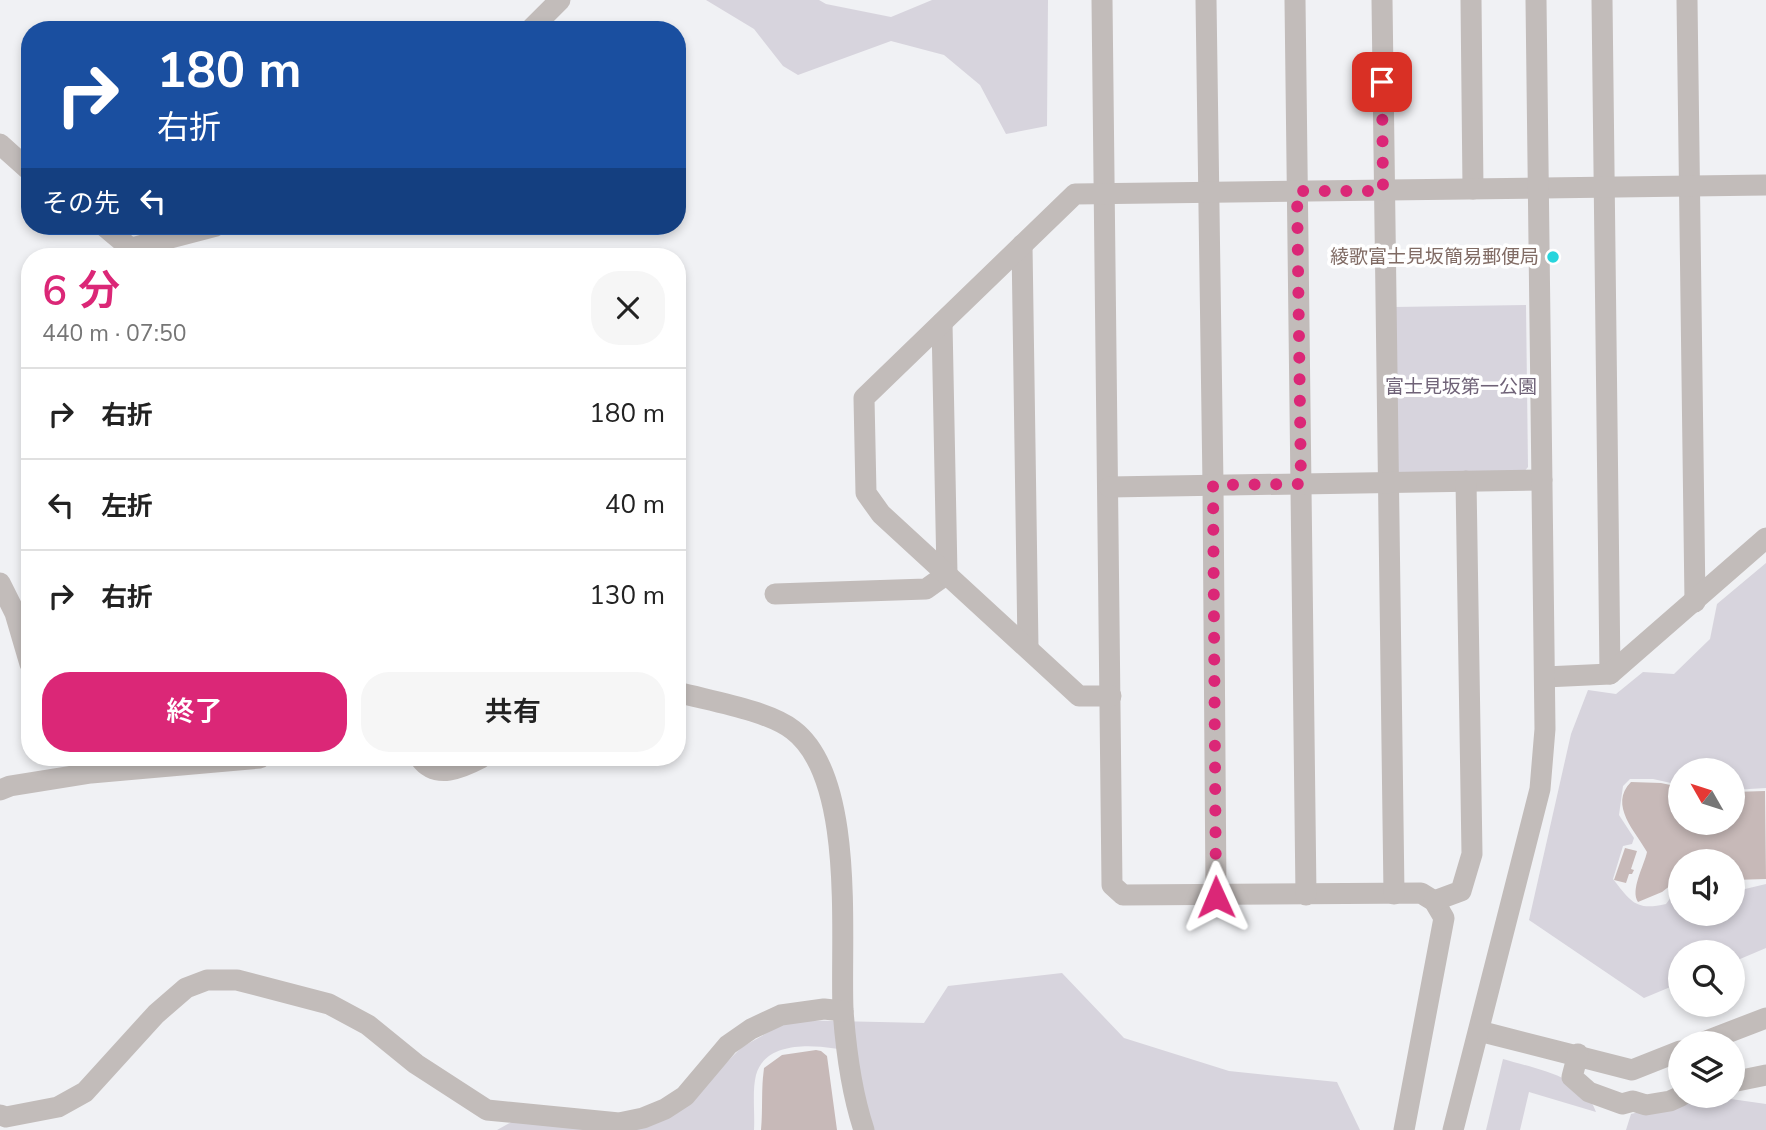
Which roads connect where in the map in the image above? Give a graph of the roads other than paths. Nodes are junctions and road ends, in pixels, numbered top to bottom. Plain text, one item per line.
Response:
1 (560, 0) edge
2 (1102, 0) edge
3 (1206, 0) edge
4 (1295, 0) edge
5 (1382, 0) edge
6 (1471, 0) edge
7 (1536, 0) edge
8 (1602, 0) edge
9 (1687, 0) edge
10 (539, 21) edge
11 (0, 144) edge
12 (21, 163) edge
13 (1766, 185) edge
14 (1689, 186) junction
15 (1604, 187) junction
16 (1538, 188) junction
17 (1473, 189) junction
18 (1297, 191) junction
19 (1383, 191) junction
20 (1208, 192) junction
21 (1104, 193) junction
22 (115, 235) edge
23 (190, 235) edge
24 (1022, 245) junction
25 (131, 248) edge
26 (152, 248) edge
27 (942, 323) junction
28 (1542, 480) junction
29 (1466, 481) junction
30 (1388, 483) junction
31 (1301, 484) junction
32 (1213, 485) junction
33 (1109, 487) junction
34 (1766, 538) edge
35 (947, 574) junction
36 (0, 583) edge
37 (775, 594) dead end
38 (1695, 602) junction
39 (21, 634) edge
40 (1028, 648) junction
41 (1611, 674) junction
42 (1545, 677) junction
43 (686, 695) edge
44 (1111, 696) junction
45 (82, 766) edge
46 (429, 766) edge
47 (466, 766) edge
48 (0, 790) edge
49 (1394, 894) junction
50 (1306, 895) junction
51 (1216, 897) junction
52 (1434, 901) junction
53 (844, 1011) junction
54 (1766, 1018) edge
55 (1479, 1031) junction
56 (1732, 1031) edge
57 (1578, 1054) junction
58 (1668, 1056) edge
59 (1766, 1074) edge
60 (1745, 1079) edge
61 (1668, 1101) edge
62 (0, 1115) edge
63 (489, 1120) edge
64 (864, 1130) edge
65 (1404, 1130) edge
66 (1453, 1130) edge

1 - 10 street
2 - 21 street
3 - 20 street
4 - 18 street
5 - 19 street
6 - 17 street
7 - 16 street
8 - 15 street
9 - 14 street
11 - 12 street
13 - 14 street
14 - 15 street
14 - 38 street
15 - 16 street
15 - 41 street
16 - 17 street
16 - 28 street
17 - 19 street
18 - 19 street
18 - 20 street
18 - 31 street
19 - 30 street
20 - 21 street
20 - 32 street
21 - 24 street
21 - 33 street
22 - 25 street
23 - 26 street
24 - 27 street
24 - 40 street
27 - 35 street
27 - 35 street
28 - 29 street
28 - 42 street
29 - 30 street
29 - 52 street
30 - 31 street
30 - 49 street
31 - 32 street
31 - 50 street
32 - 33 street
32 - 51 street
33 - 44 street
34 - 38 street
35 - 37 street
35 - 40 street
36 - 39 street
38 - 41 street
40 - 44 street
41 - 42 street
42 - 55 street
43 - 53 street
44 - 51 street
45 - 48 street
46 - 47 street
49 - 50 street
49 - 52 street
50 - 51 street
52 - 65 street
53 - 63 street
53 - 64 street
54 - 56 street
55 - 57 street
55 - 66 street
57 - 58 street
57 - 61 street
59 - 60 street
62 - 63 street

